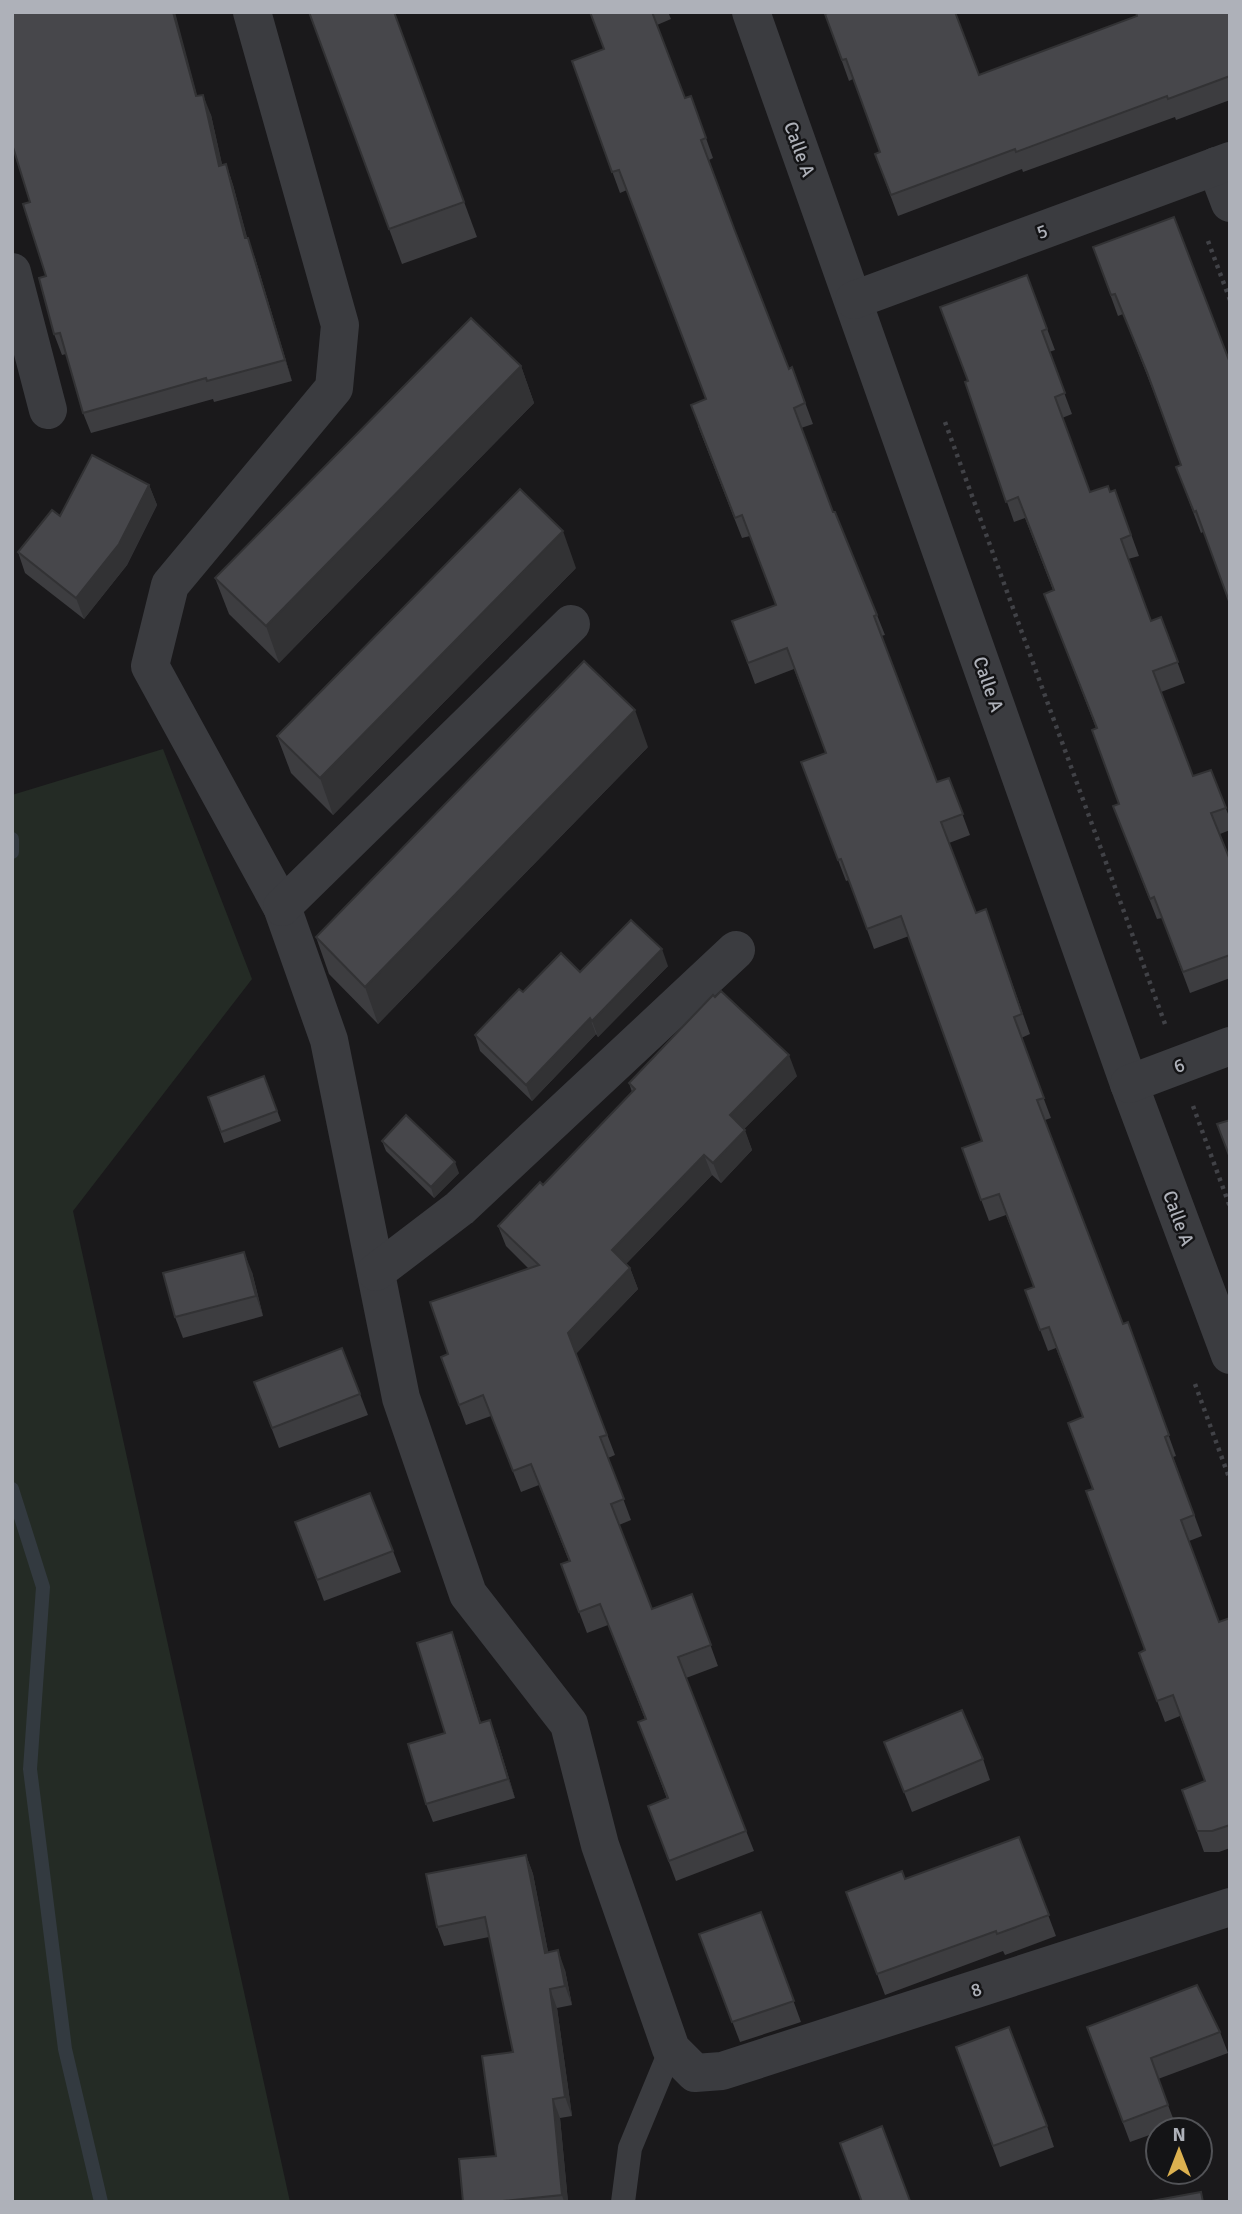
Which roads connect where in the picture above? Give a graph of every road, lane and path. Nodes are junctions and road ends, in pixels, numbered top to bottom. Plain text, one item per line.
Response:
1 (252, 12) edge
2 (751, 12) edge
3 (1223, 164) edge
4 (1230, 202) edge
5 (1208, 240) dead end
6 (12, 272) edge
7 (854, 300) junction
8 (1230, 300) edge
9 (48, 410) dead end
10 (942, 414) dead end
11 (571, 624) dead end
12 (282, 907) junction
13 (736, 950) dead end
14 (1175, 1021) dead end
15 (1230, 1046) edge
16 (1129, 1084) junction
17 (1191, 1101) dead end
18 (1230, 1207) edge
19 (376, 1272) junction
20 (1230, 1355) edge
21 (1230, 1907) edge
22 (671, 2049) junction
23 (623, 2202) edge

1 - 12 street
2 - 7 street, Calle A
3 - 4 street
3 - 7 street, 5
5 - 8 path
6 - 9 street
7 - 16 street, Calle A
10 - 14 path
11 - 12 street
12 - 19 street
13 - 19 street
15 - 16 street, 6
16 - 20 street, Calle A
17 - 18 path
19 - 22 street
21 - 22 street, 8
22 - 23 lane

